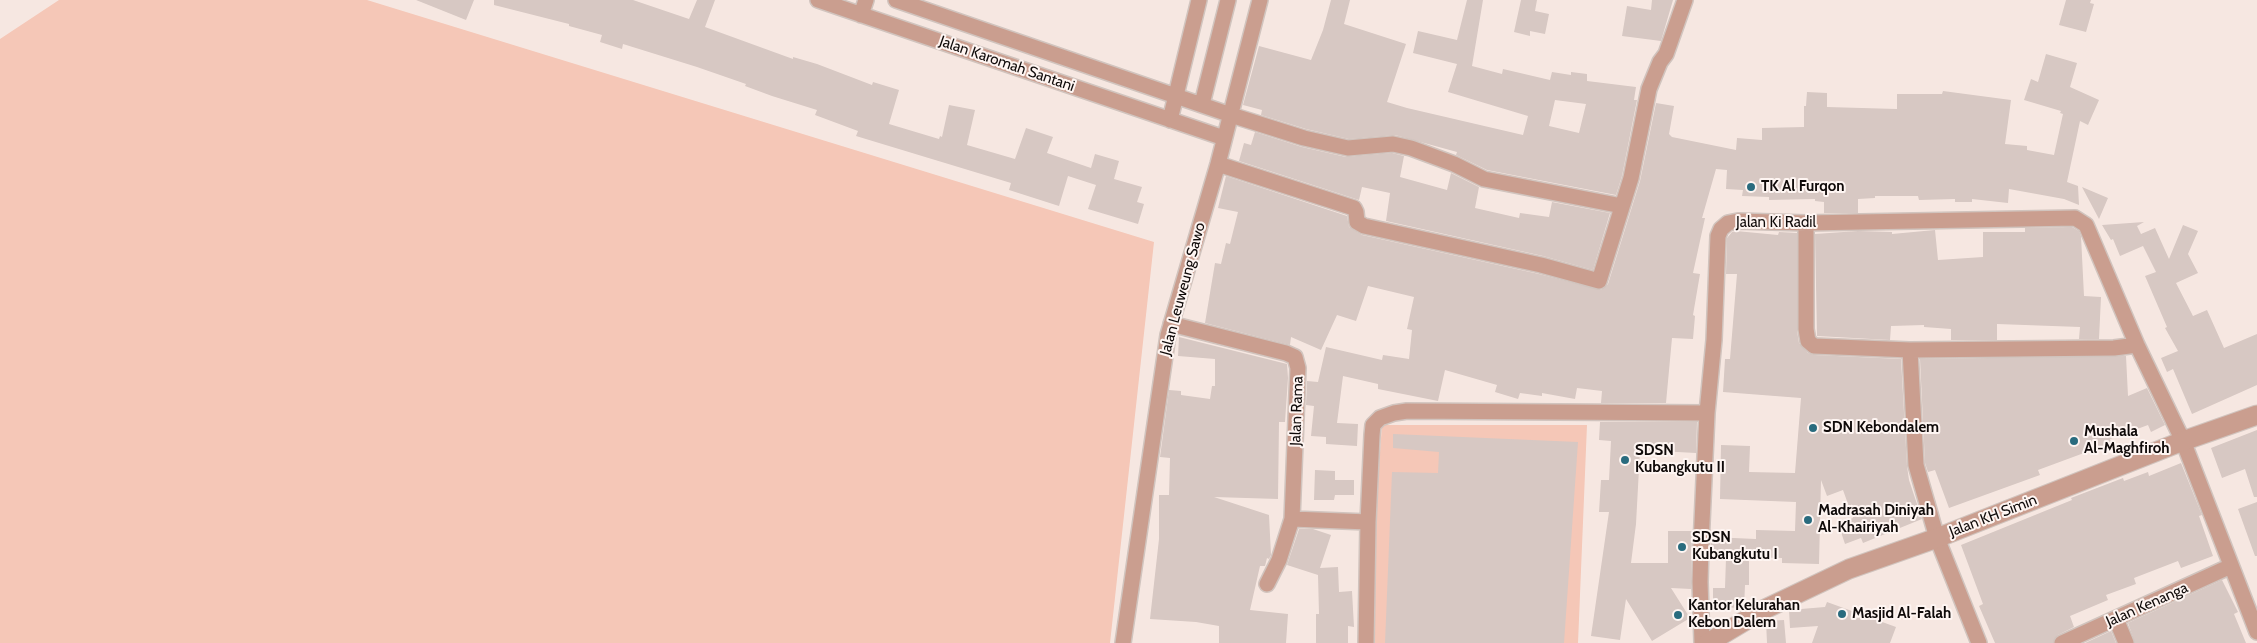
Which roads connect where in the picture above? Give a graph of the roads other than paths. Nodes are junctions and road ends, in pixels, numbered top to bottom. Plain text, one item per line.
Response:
1 (818, 0) edge
2 (866, 0) edge
3 (896, 0) edge
4 (1199, 0) edge
5 (1228, 0) edge
6 (1260, 0) edge
7 (1685, 0) edge
8 (861, 14) junction
9 (1176, 96) junction
10 (1202, 104) junction
11 (1231, 116) junction
12 (1170, 120) junction
13 (1224, 138) junction
14 (1218, 164) junction
15 (1622, 206) junction
16 (1806, 223) junction
17 (1171, 324) junction
18 (2138, 345) junction
19 (1910, 350) junction
20 (1707, 413) junction
21 (2257, 415) edge
22 (2183, 441) junction
23 (1292, 519) junction
24 (1368, 522) junction
25 (1936, 538) junction
26 (2231, 566) junction
27 (1266, 584) dead end
28 (2116, 620) junction
29 (2257, 632) edge
30 (1123, 643) edge
31 (1366, 643) edge
32 (1702, 643) edge
33 (1708, 643) edge
34 (1978, 643) edge
35 (2062, 643) edge
36 (2126, 643) edge

1 - 8 street, Jalan Karomah Santani
2 - 8 street
3 - 9 street, Jalan Karomah Santani
4 - 9 street
5 - 10 street
6 - 11 street, Jalan Leuweung Sawo
7 - 15 street
8 - 12 street, Jalan Karomah Santani
9 - 10 street, Jalan Karomah Santani
9 - 12 street
10 - 11 street, Jalan Karomah Santani
11 - 13 street, Jalan Leuweung Sawo
11 - 15 street, Jalan Karomah Santani
12 - 13 street, Jalan Karomah Santani
13 - 14 street, Jalan Leuweung Sawo
14 - 15 street
14 - 17 street, Jalan Leuweung Sawo
16 - 18 street, Jalan Ki Radil
16 - 19 street
16 - 20 street, Jalan Ki Radil
17 - 23 street, Jalan Rama
17 - 30 street, Jalan Leuweung Sawo
18 - 19 street
18 - 22 street, Jalan Ki Radil
19 - 25 street
20 - 24 street
20 - 32 street, Jalan Ki Radil
21 - 22 street, Jalan KH Simin
22 - 25 street, Jalan KH Simin
22 - 26 street, Jalan Ki Radil
23 - 24 street
23 - 27 street
24 - 31 street
25 - 33 street, Jalan KH Simin
25 - 34 street
26 - 28 street, Jalan Kenanga
26 - 29 street, Jalan Ki Radil
28 - 35 street, Jalan Kenanga
28 - 36 street

